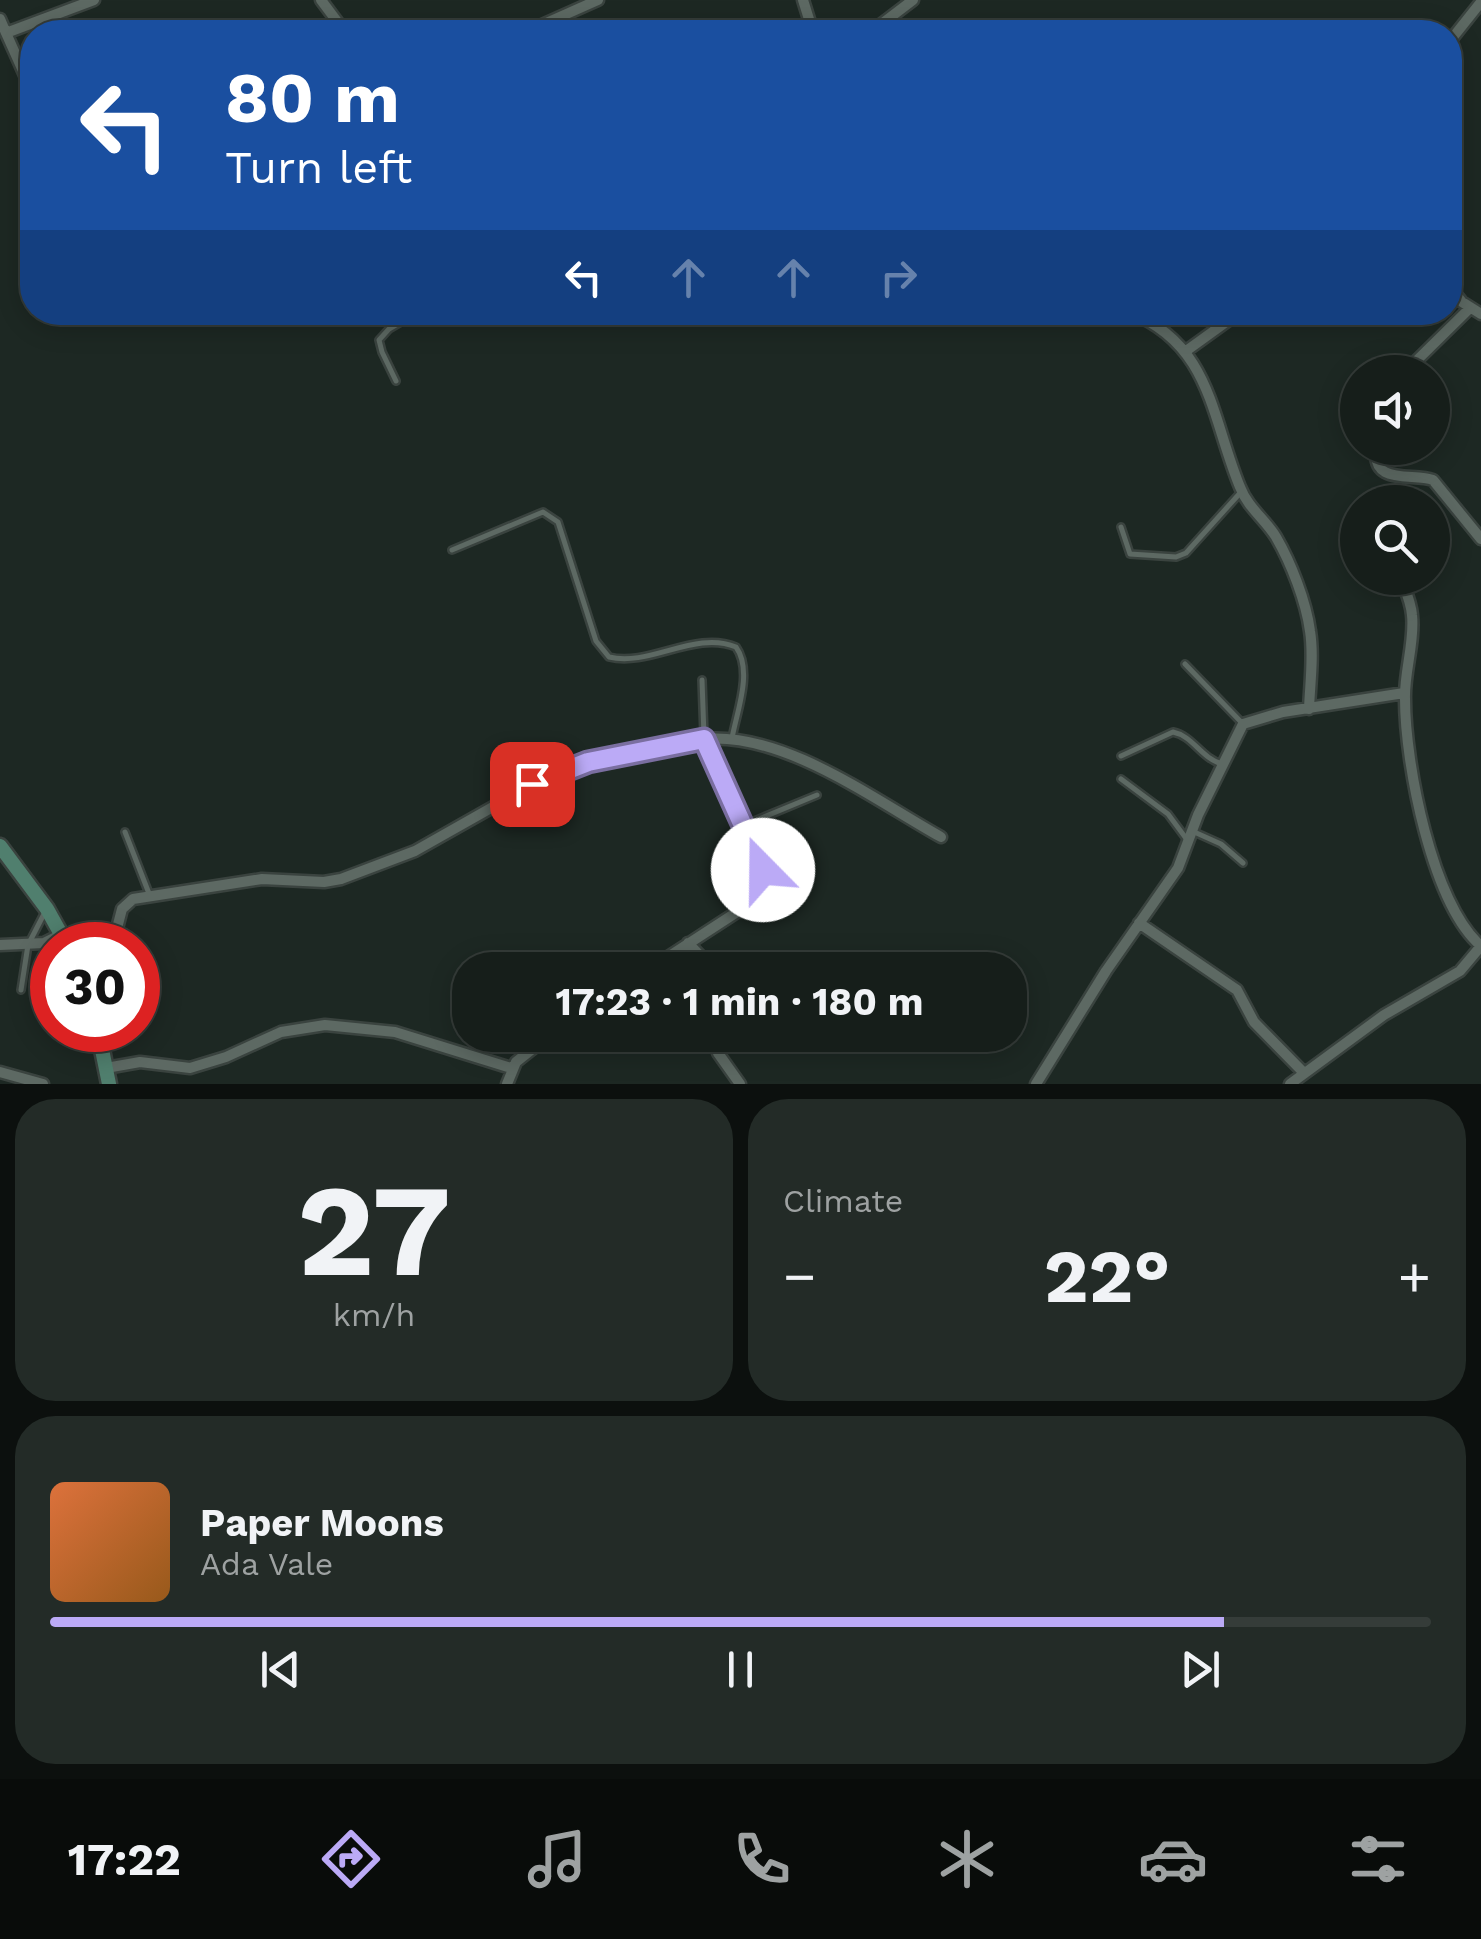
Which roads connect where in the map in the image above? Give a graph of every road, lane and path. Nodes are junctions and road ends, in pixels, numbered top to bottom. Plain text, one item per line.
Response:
1 (94, 0) edge
2 (598, 0) edge
3 (913, 0) edge
4 (1481, 2) edge
5 (0, 19) edge
6 (41, 20) edge
7 (553, 20) edge
8 (887, 20) edge
9 (1462, 26) edge
10 (20, 28) edge
11 (6, 33) junction
12 (20, 64) edge
13 (1462, 300) edge
14 (1470, 308) junction
15 (1481, 314) edge
16 (1462, 316) edge
17 (395, 325) edge
18 (1153, 325) edge
19 (1222, 325) edge
20 (1453, 325) edge
21 (1186, 351) junction
22 (1422, 355) edge
23 (396, 380) dead end
24 (1379, 465) edge
25 (1241, 492) junction
26 (1121, 527) dead end
27 (1481, 539) edge
28 (452, 550) dead end
29 (1406, 595) edge
30 (1185, 664) dead end
31 (702, 680) dead end
32 (1404, 693) junction
33 (1310, 708) junction
34 (1243, 724) junction
35 (732, 738) junction
36 (704, 739) junction
37 (1121, 756) dead end
38 (1222, 764) junction
39 (1121, 779) dead end
40 (817, 795) dead end
41 (745, 826) junction
42 (125, 832) dead end
43 (1190, 837) junction
44 (942, 838) dead end
45 (0, 846) edge
46 (1244, 863) dead end
47 (150, 896) junction
48 (47, 909) junction
49 (55, 922) edge
50 (119, 922) edge
51 (1139, 923) junction
52 (688, 943) junction
53 (0, 945) edge
54 (28, 945) junction
55 (675, 952) edge
56 (697, 952) edge
57 (21, 990) dead end
58 (527, 1052) edge
59 (718, 1052) edge
60 (512, 1068) junction
61 (0, 1072) edge
62 (1304, 1073) junction
63 (108, 1076) edge
64 (44, 1084) edge
65 (507, 1084) edge
66 (740, 1084) edge
67 (1036, 1084) edge
68 (1290, 1084) edge

1 - 6 street
2 - 7 street
3 - 8 street
4 - 9 street
5 - 11 street
10 - 11 street
11 - 12 street
13 - 14 street
14 - 15 street
14 - 16 street
17 - 23 lane
18 - 21 street
19 - 21 street
20 - 22 street
21 - 25 street
24 - 27 street
25 - 26 lane
25 - 33 street
28 - 35 lane
29 - 32 street
30 - 34 lane
31 - 36 lane
32 - 33 street
32 - 62 street
33 - 34 street
34 - 38 street
35 - 36 street
35 - 44 street
36 - 41 street
36 - 47 street
37 - 38 lane
38 - 43 street
39 - 43 lane
40 - 41 lane
41 - 52 street
42 - 47 lane
43 - 46 lane
43 - 51 street
45 - 48 main road
47 - 50 street
48 - 49 main road
48 - 54 lane
51 - 62 street
51 - 67 street
52 - 55 street
52 - 56 street
53 - 54 street
54 - 57 lane
58 - 60 street
59 - 66 street
60 - 63 street
60 - 65 street
61 - 64 street
62 - 68 street

